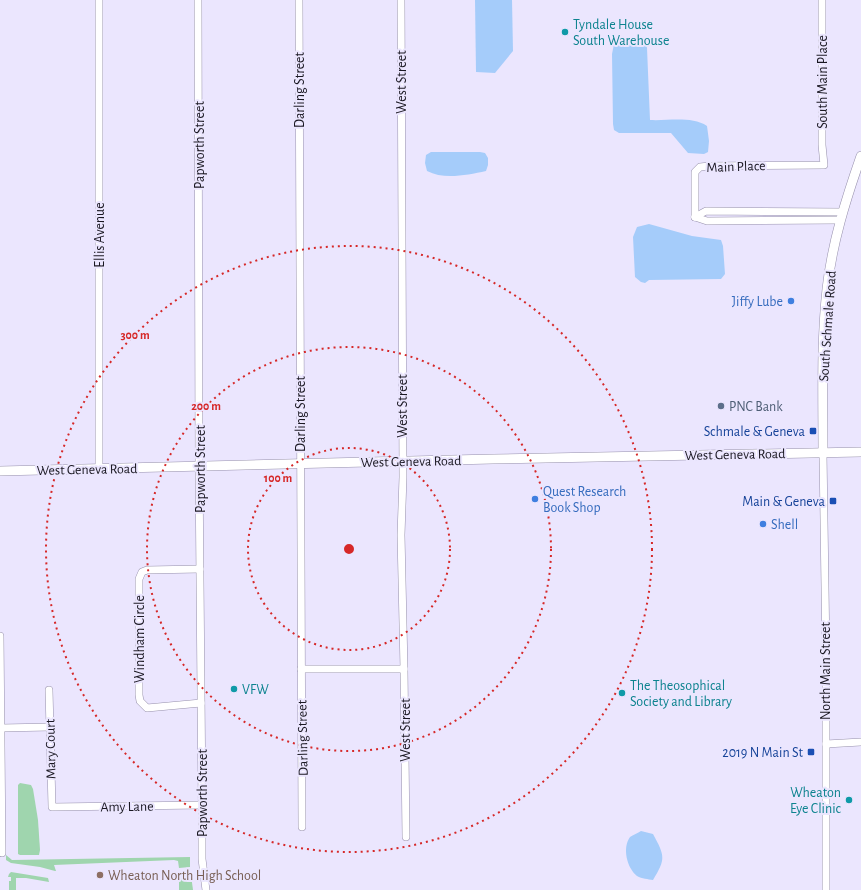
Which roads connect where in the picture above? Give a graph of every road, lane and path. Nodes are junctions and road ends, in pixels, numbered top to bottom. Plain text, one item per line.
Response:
1 (99, 0) edge
2 (198, 0) edge
3 (299, 0) edge
4 (401, 0) edge
5 (822, 0) edge
6 (861, 156) edge
7 (824, 165) joint
8 (842, 216) junction
9 (861, 452) edge
10 (823, 453) junction
11 (402, 462) junction
12 (300, 464) junction
13 (199, 467) junction
14 (99, 469) junction
15 (0, 471) edge
16 (200, 568) junction
17 (0, 636) edge
18 (404, 669) junction
19 (301, 670) junction
20 (49, 690) dead end
21 (201, 703) junction
22 (50, 727) junction
23 (1, 728) edge
24 (861, 742) edge
25 (826, 744) junction
26 (202, 805) junction
27 (52, 807) joint
28 (302, 827) dead end
29 (406, 837) dead end
30 (2, 853) dead end
31 (206, 890) edge
32 (826, 890) edge

1 - 14 street, Ellis Avenue
2 - 13 street, Papworth Street
3 - 12 street, Darling Street
4 - 11 street, West Street
5 - 7 street, South Main Place
6 - 8 main road, South Schmale Road
7 - 8 street, Main Place
8 - 10 main road, South Schmale Road
9 - 10 main road, West Geneva Road
10 - 11 main road, West Geneva Road
10 - 25 street, North Main Street
11 - 12 main road, West Geneva Road
11 - 18 street, West Street
12 - 13 main road, West Geneva Road
12 - 19 street, Darling Street
13 - 14 main road, West Geneva Road
13 - 16 street, Papworth Street
14 - 15 main road, West Geneva Road
16 - 21 street, Papworth Street
16 - 21 street, Windham Circle
17 - 23 street
18 - 19 street
18 - 29 street, West Street
19 - 28 street, Darling Street
20 - 22 street, Mary Court
21 - 26 street, Papworth Street
22 - 23 street
22 - 27 street, Mary Court
23 - 30 street
24 - 25 street
25 - 32 street, North Main Street
26 - 27 street, Amy Lane
26 - 31 street, Papworth Street

